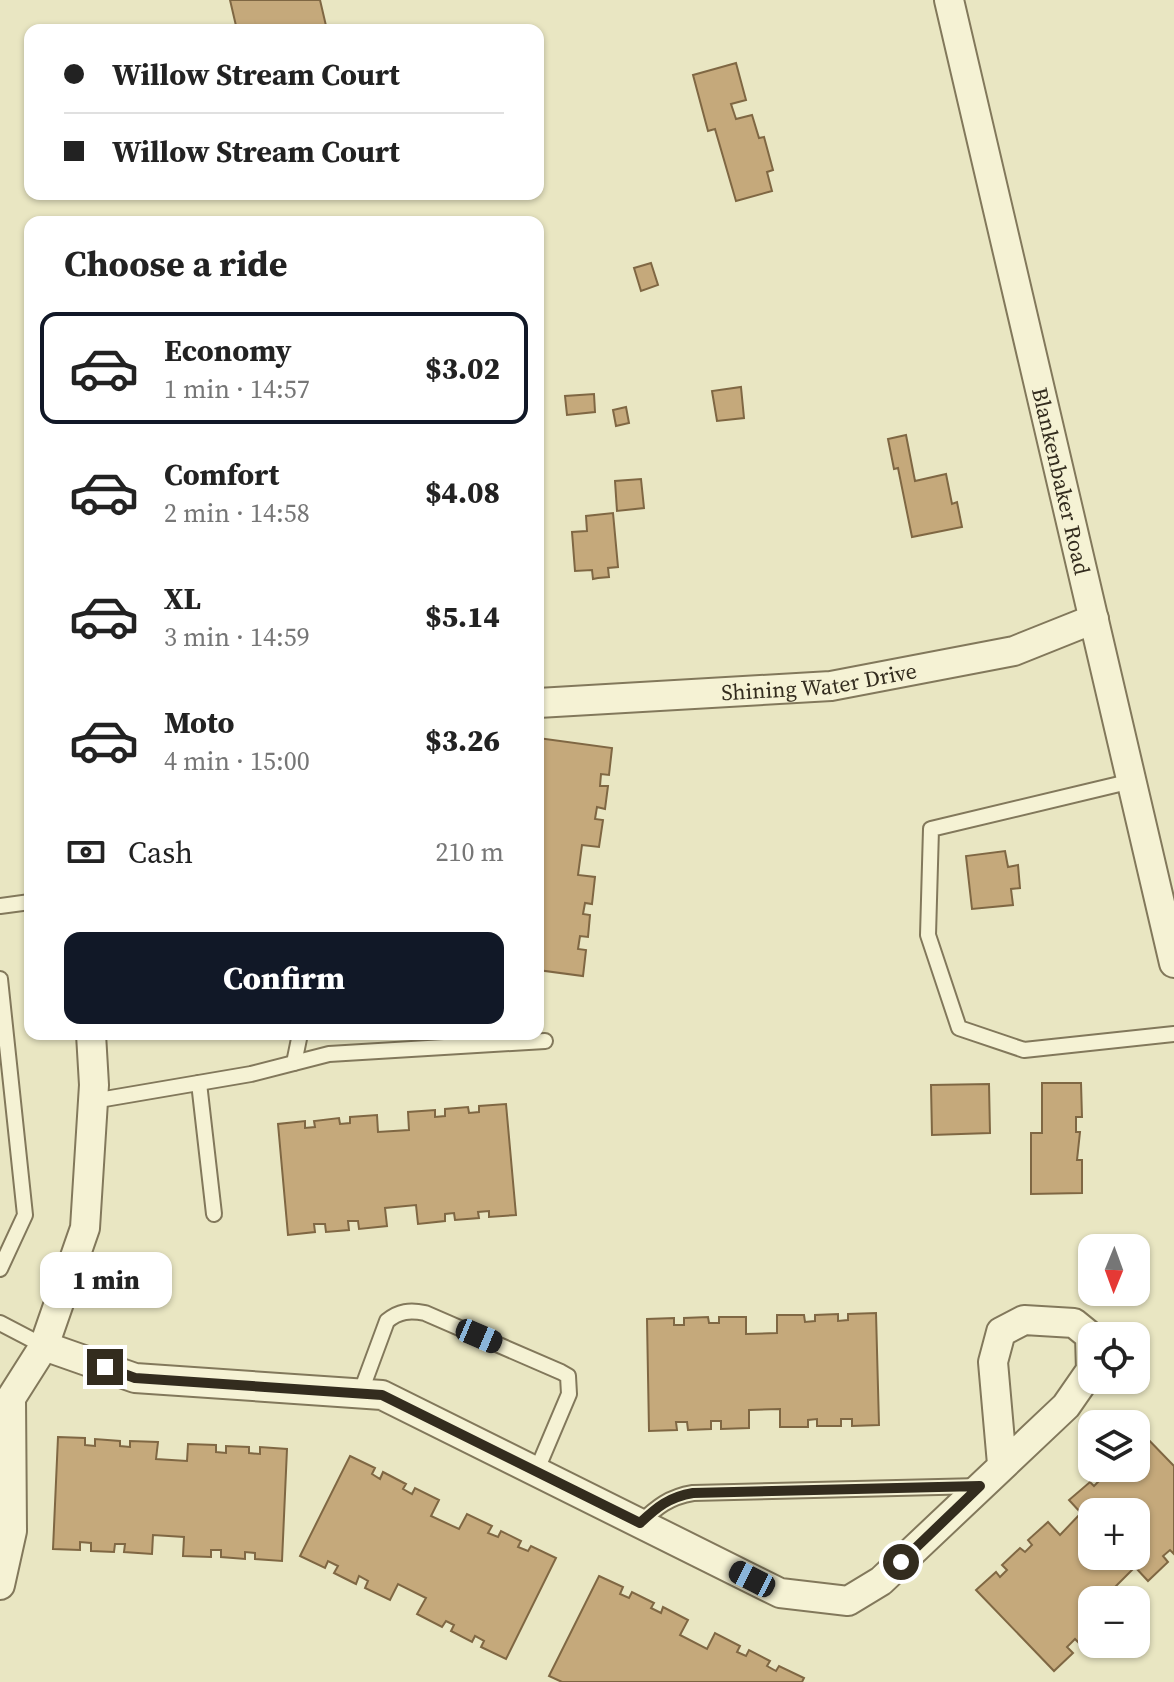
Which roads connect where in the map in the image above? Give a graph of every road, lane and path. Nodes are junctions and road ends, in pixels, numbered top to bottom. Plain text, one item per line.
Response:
1 (949, 0) edge
2 (1094, 619) junction
3 (544, 703) edge
4 (1132, 781) junction
5 (24, 903) edge
6 (0, 906) edge
7 (1174, 963) edge
8 (0, 979) edge
9 (1174, 1034) edge
10 (91, 1040) edge
11 (299, 1040) edge
12 (545, 1041) dead end
13 (416, 1042) edge
14 (294, 1063) junction
15 (199, 1083) junction
16 (93, 1101) junction
17 (214, 1214) dead end
18 (0, 1269) edge
19 (0, 1323) edge
20 (44, 1346) junction
21 (360, 1394) junction
22 (6, 1451) edge
23 (1002, 1464) junction
24 (536, 1472) junction
25 (980, 1486) junction
26 (640, 1523) junction
27 (0, 1585) edge

1 - 2 street, Blankenbaker Road
2 - 3 street, Shining Water Drive
2 - 4 street, Blankenbaker Road
4 - 7 street, Blankenbaker Road
4 - 9 lane
5 - 6 lane
8 - 18 lane
10 - 16 street
11 - 14 lane
12 - 13 lane
13 - 14 lane
14 - 15 lane
15 - 16 lane
15 - 17 lane
16 - 20 street
19 - 20 lane
20 - 21 street
20 - 22 street
21 - 24 street
21 - 24 lane
22 - 27 street
23 - 23 street
23 - 25 street
24 - 26 street
25 - 26 lane
25 - 26 street

